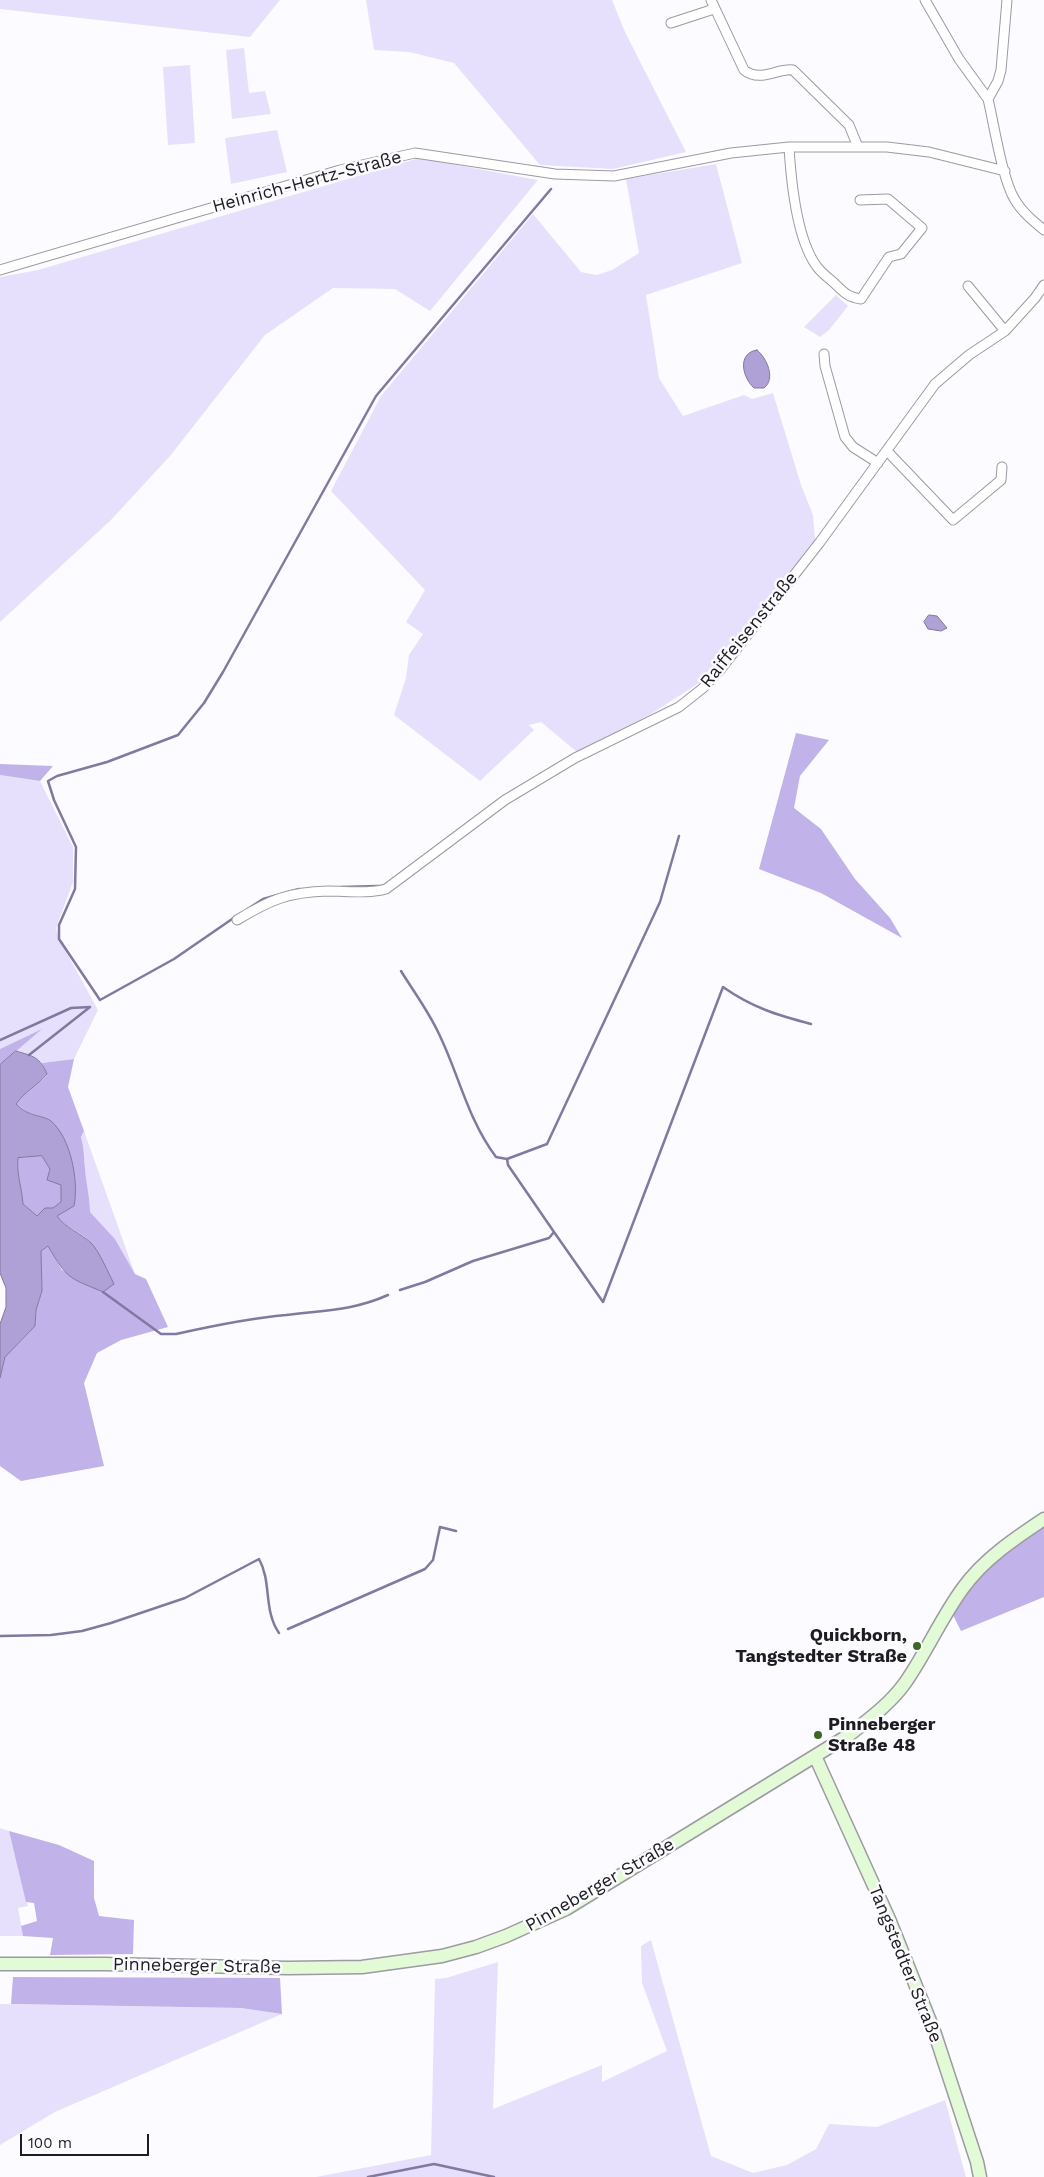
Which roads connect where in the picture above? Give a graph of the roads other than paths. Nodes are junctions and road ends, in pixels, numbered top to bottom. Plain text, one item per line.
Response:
1 (711, 0) edge
2 (925, 0) edge
3 (1007, 0) edge
4 (714, 10) junction
5 (671, 23) dead end
6 (988, 99) junction
7 (858, 147) junction
8 (789, 148) junction
9 (1005, 172) junction
10 (860, 200) dead end
11 (1044, 230) edge
12 (0, 270) edge
13 (1044, 285) edge
14 (968, 286) dead end
15 (1005, 332) junction
16 (824, 354) dead end
17 (887, 451) junction
18 (878, 463) junction
19 (1002, 467) dead end
20 (236, 920) dead end
21 (1044, 1519) edge
22 (815, 1756) junction
23 (0, 1964) edge
24 (980, 2177) edge

1 - 4 street
2 - 6 street
3 - 6 street
4 - 5 street
4 - 7 street
6 - 9 street
7 - 8 street, Heinrich-Hertz-Straße
7 - 9 street, Heinrich-Hertz-Straße
8 - 10 street
8 - 12 street, Heinrich-Hertz-Straße
9 - 11 street
13 - 15 street, Raiffeisenstraße
14 - 15 street
15 - 17 street, Raiffeisenstraße
16 - 18 street
17 - 18 street, Raiffeisenstraße
17 - 19 street
18 - 20 street, Raiffeisenstraße
21 - 22 main road, Pinneberger Straße
22 - 23 main road, Pinneberger Straße
22 - 24 main road, Tangstedter Straße

